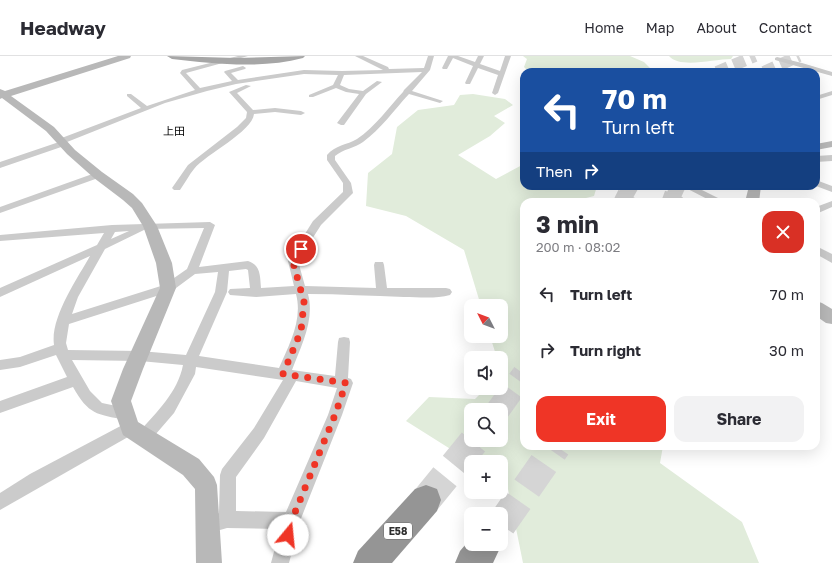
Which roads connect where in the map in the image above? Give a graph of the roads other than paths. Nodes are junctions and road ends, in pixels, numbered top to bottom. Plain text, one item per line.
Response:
1 (118, 56) edge
2 (128, 56) edge
3 (172, 56) edge
4 (245, 56) edge
5 (300, 56) edge
6 (358, 56) edge
7 (431, 56) edge
8 (452, 56) edge
9 (481, 56) edge
10 (508, 56) edge
11 (289, 57) edge
12 (777, 59) dead end
13 (224, 61) junction
14 (477, 65) junction
15 (243, 68) dead end
16 (445, 68) dead end
17 (813, 68) edge
18 (427, 70) junction
19 (820, 70) edge
20 (387, 72) junction
21 (291, 73) junction
22 (342, 73) junction
23 (502, 74) junction
24 (832, 74) edge
25 (236, 82) junction
26 (379, 82) dead end
27 (468, 83) dead end
28 (336, 86) junction
29 (199, 91) junction
30 (406, 91) junction
31 (364, 93) junction
32 (495, 93) dead end
33 (832, 93) edge
34 (1, 94) edge
35 (129, 95) dead end
36 (310, 96) dead end
37 (820, 97) edge
38 (440, 101) dead end
39 (146, 109) junction
40 (251, 112) junction
41 (301, 114) dead end
42 (341, 123) dead end
43 (63, 142) junction
44 (832, 144) edge
45 (820, 146) edge
46 (832, 158) edge
47 (820, 159) edge
48 (0, 165) edge
49 (98, 175) junction
50 (820, 184) edge
51 (177, 188) dead end
52 (832, 189) edge
53 (696, 190) edge
54 (712, 198) edge
55 (832, 204) edge
56 (820, 209) edge
57 (0, 210) edge
58 (150, 226) junction
59 (112, 228) junction
60 (0, 238) edge
61 (103, 247) junction
62 (820, 251) edge
63 (832, 258) edge
64 (379, 265) dead end
65 (224, 267) junction
66 (192, 272) junction
67 (168, 288) junction
68 (302, 290) junction
69 (0, 292) edge
70 (234, 292) dead end
71 (446, 292) dead end
72 (256, 293) junction
73 (382, 293) junction
74 (820, 309) edge
75 (832, 318) edge
76 (62, 321) junction
77 (344, 342) dead end
78 (62, 351) junction
79 (140, 356) junction
80 (190, 361) junction
81 (0, 366) edge
82 (287, 375) junction
83 (75, 380) junction
84 (341, 382) junction
85 (0, 407) edge
86 (133, 426) junction
87 (426, 500) tunnel mouth
88 (0, 502) edge
89 (227, 519) junction
90 (291, 522) junction
91 (208, 524) junction
92 (209, 563) edge
93 (280, 563) edge
94 (370, 563) edge

1 - 34 street
2 - 34 street
3 - 13 main road
4 - 13 street
5 - 11 main road
6 - 20 street
7 - 18 street
8 - 14 street
8 - 16 street
9 - 14 street
10 - 23 street
11 - 13 main road
12 - 17 street
13 - 29 street
14 - 23 street
14 - 27 street
15 - 25 street
18 - 20 street
18 - 30 street
19 - 24 street
20 - 22 street
21 - 22 street
21 - 25 street
21 - 40 street
22 - 28 street
23 - 32 street
25 - 29 street
26 - 31 street
28 - 31 street
28 - 36 street
29 - 39 street
30 - 38 street
30 - 68 street
31 - 42 street
33 - 37 street
34 - 43 street
35 - 39 street
39 - 43 street
40 - 41 street
40 - 51 street
43 - 48 street
43 - 49 street
44 - 45 street
46 - 47 street
49 - 57 street
49 - 58 street
50 - 52 street
53 - 54 street
55 - 56 street
58 - 59 street
58 - 61 street
58 - 66 street
58 - 67 street
59 - 60 street
59 - 61 street
61 - 69 street
61 - 76 street
62 - 63 street
64 - 73 street
65 - 66 street
65 - 72 street
65 - 80 street
66 - 67 street
67 - 76 street
67 - 79 street
68 - 72 street
68 - 73 street
68 - 82 street
70 - 72 street
71 - 73 street
74 - 75 street
76 - 78 street
77 - 84 street
78 - 79 street
78 - 81 street
78 - 83 street
79 - 80 street
79 - 86 street
80 - 82 street
80 - 86 street
82 - 84 street
82 - 89 street
83 - 85 street
83 - 86 street
84 - 90 street
86 - 88 street
86 - 91 street
87 - 94 highway, E58
89 - 90 street
89 - 91 street
90 - 93 street
91 - 92 street

